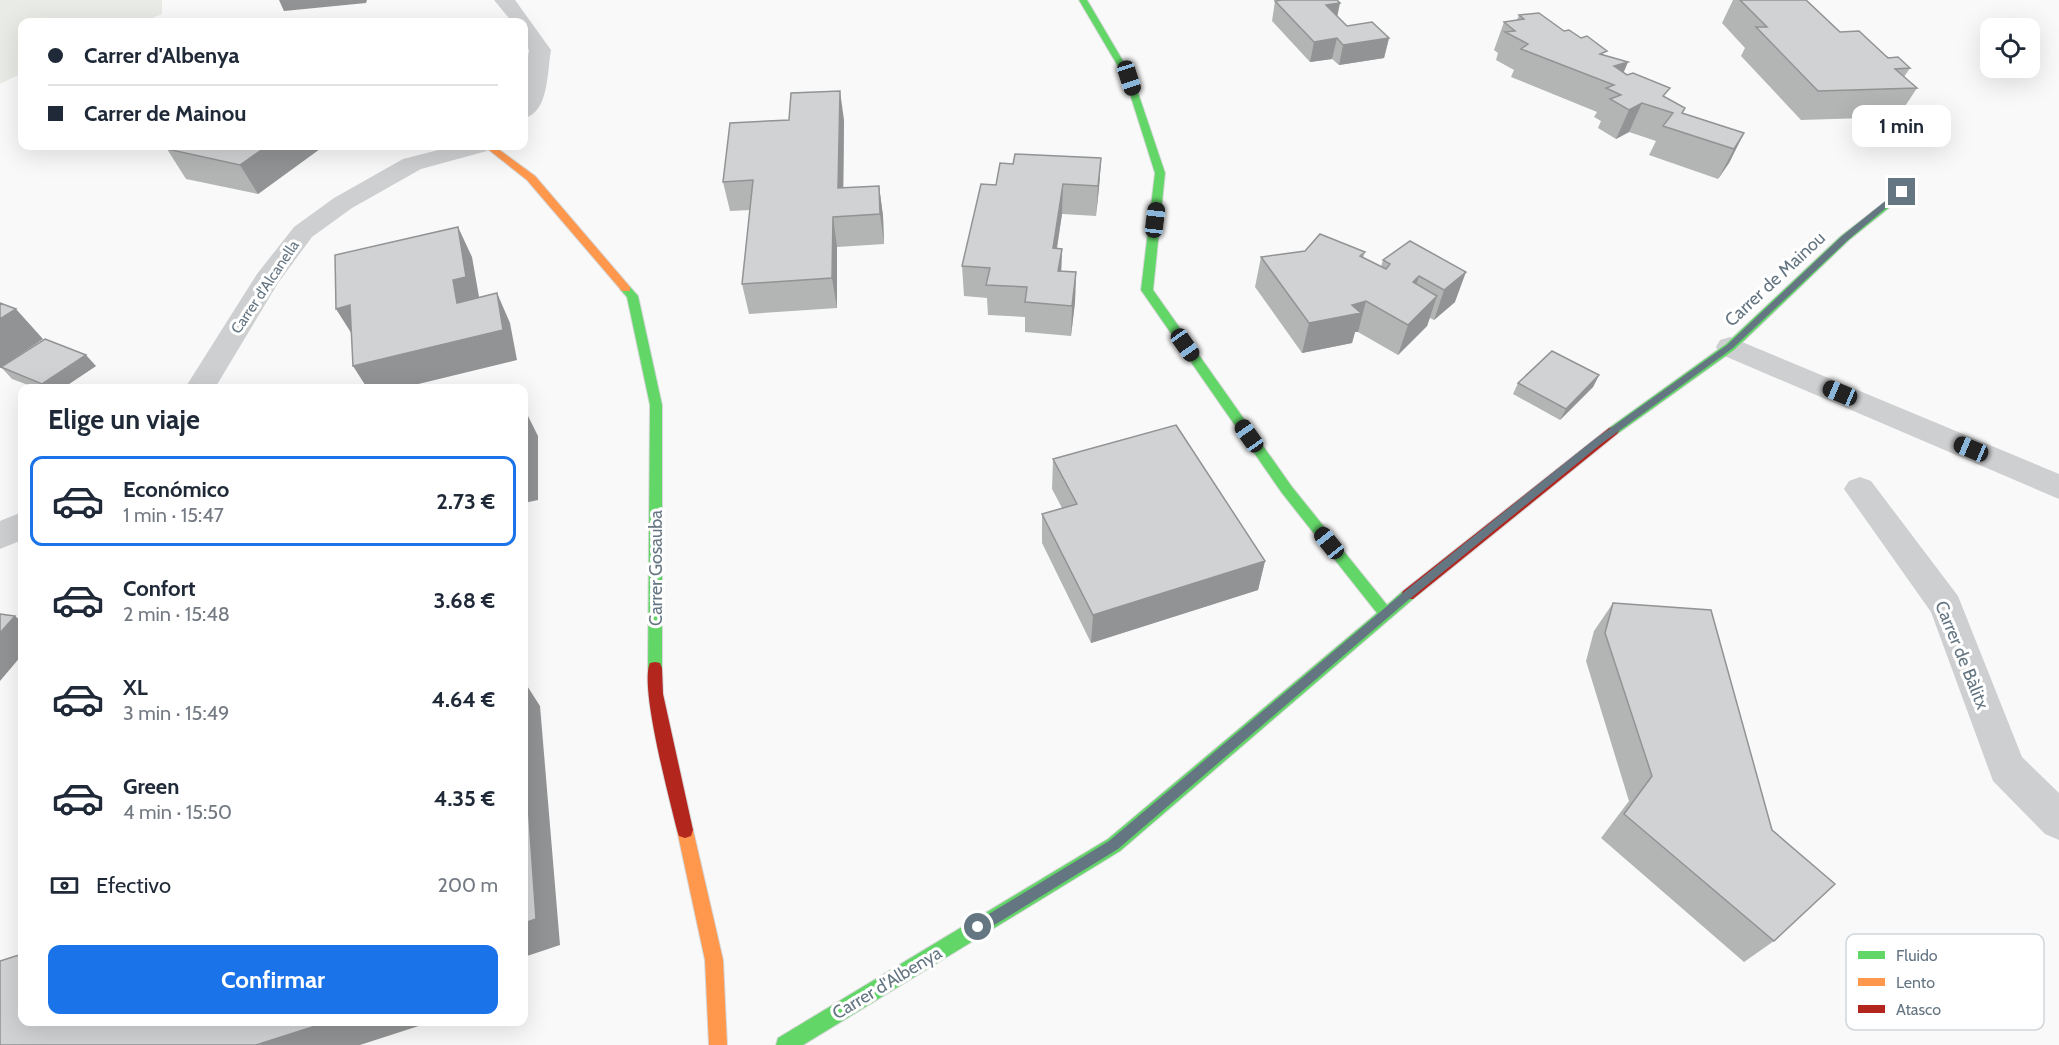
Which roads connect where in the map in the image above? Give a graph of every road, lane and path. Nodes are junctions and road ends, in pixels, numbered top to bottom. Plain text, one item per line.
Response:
1 (504, 0) edge
2 (1083, 0) edge
3 (518, 18) edge
4 (528, 32) edge
5 (528, 107) edge
6 (464, 150) edge
7 (493, 150) edge
8 (1902, 192) dead end
9 (1730, 346) junction
10 (202, 384) edge
11 (2059, 487) edge
12 (1860, 489) dead end
13 (18, 527) edge
14 (0, 536) edge
15 (1385, 613) junction
16 (2059, 821) edge
17 (717, 1045) edge
18 (784, 1045) edge

1 - 3 street
2 - 15 street
4 - 5 street
6 - 10 street, Carrer d'Alcanella
7 - 17 street, Carrer Gosauba
8 - 9 street, Carrer de Mainou
9 - 11 street
9 - 15 street, Carrer d'Albenya
12 - 16 street, Carrer de Bàlitx
13 - 14 street
15 - 18 street, Carrer d'Albenya

